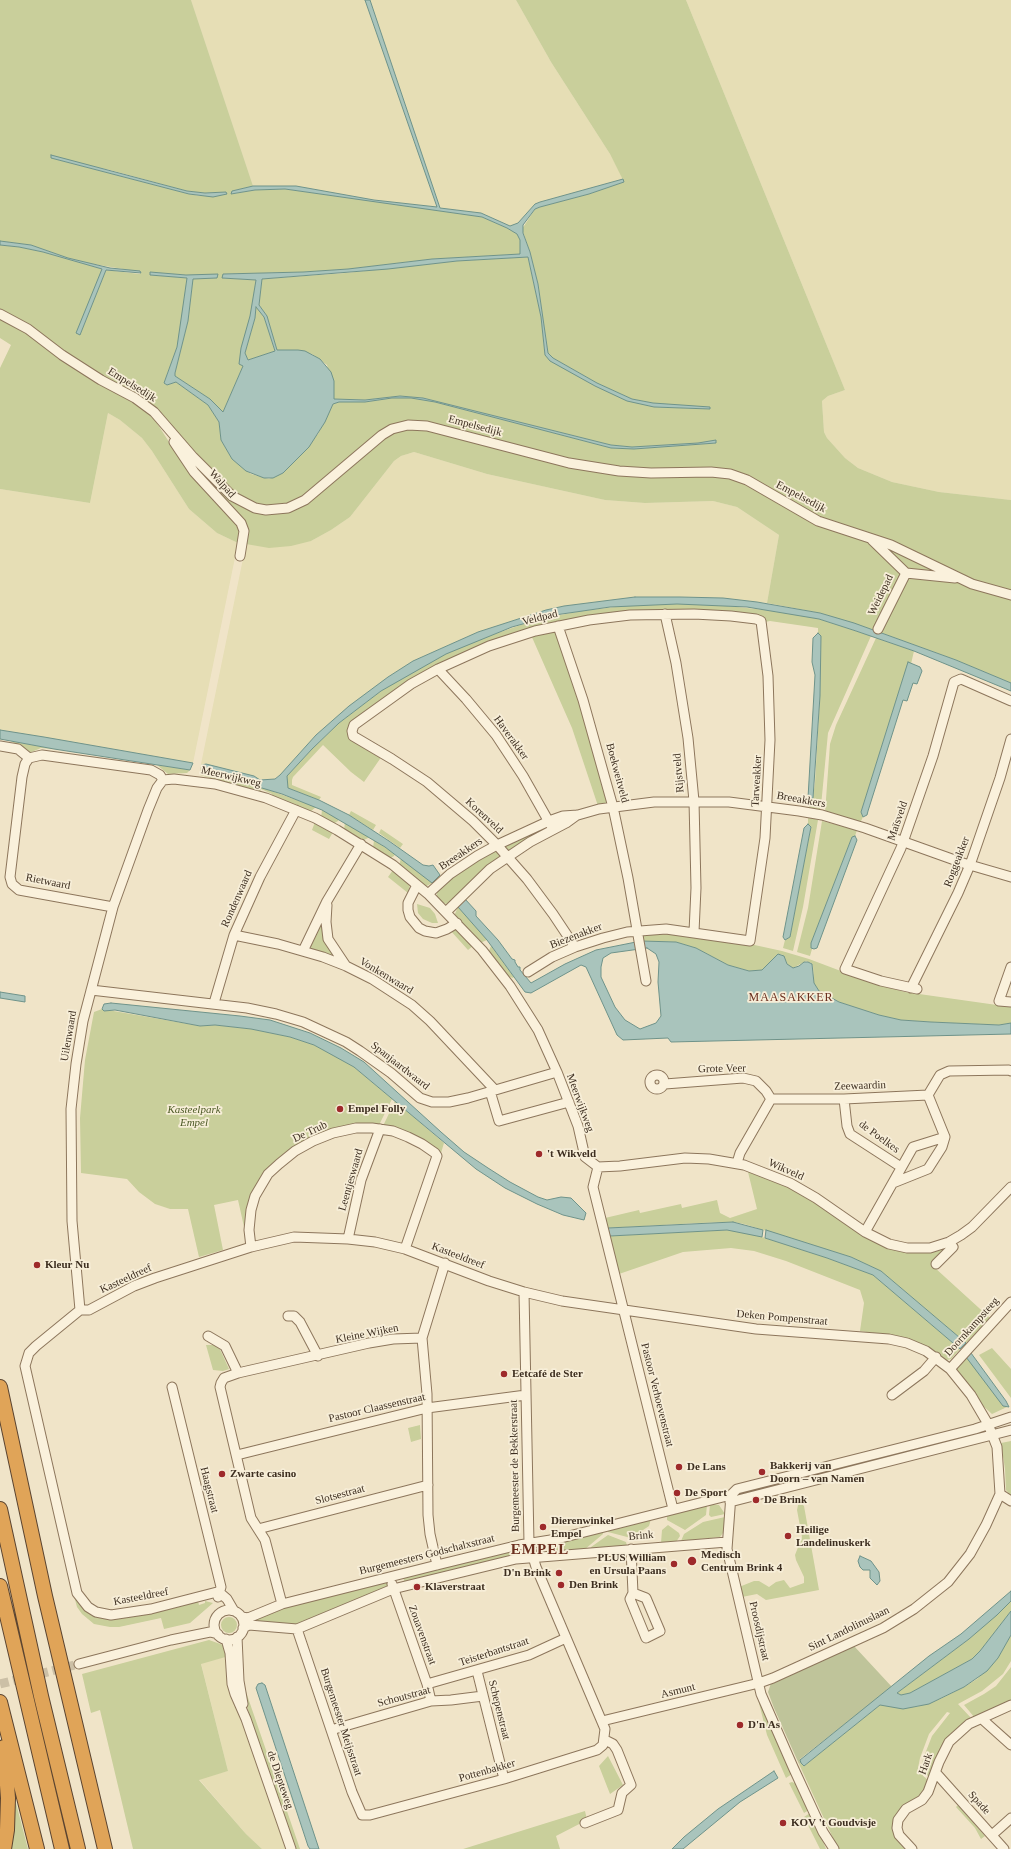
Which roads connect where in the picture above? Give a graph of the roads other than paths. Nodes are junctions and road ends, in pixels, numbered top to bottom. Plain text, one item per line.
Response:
1 (0, 314) edge
2 (170, 431) junction
3 (871, 538) junction
4 (240, 556) dead end
5 (906, 573) junction
6 (958, 577) junction
7 (1011, 595) edge
8 (665, 614) junction
9 (761, 621) joint
10 (558, 626) junction
11 (878, 629) dead end
12 (438, 670) junction
13 (1011, 701) edge
14 (352, 731) joint
15 (1011, 739) edge
16 (0, 746) edge
17 (29, 758) junction
18 (163, 780) junction
19 (694, 801) junction
20 (768, 806) junction
21 (613, 807) junction
22 (296, 810) junction
23 (551, 825) junction
24 (904, 842) junction
25 (361, 844) junction
26 (497, 845) junction
27 (508, 856) junction
28 (970, 865) junction
29 (1011, 877) edge
30 (417, 885) junction
31 (428, 894) junction
32 (327, 901) junction
33 (113, 907) junction
34 (446, 912) junction
35 (457, 923) junction
36 (637, 931) junction
37 (694, 932) junction
38 (234, 935) junction
39 (750, 941) joint
40 (575, 948) junction
41 (303, 951) junction
42 (346, 966) junction
43 (1011, 966) edge
44 (528, 972) dead end
45 (646, 980) dead end
46 (914, 989) joint
47 (91, 990) junction
48 (1011, 1002) edge
49 (214, 1003) junction
50 (1011, 1071) edge
51 (556, 1072) junction
52 (665, 1084) dead end
53 (492, 1091) junction
54 (928, 1095) junction
55 (771, 1099) junction
56 (844, 1099) junction
57 (569, 1102) junction
58 (380, 1129) junction
59 (945, 1136) junction
60 (737, 1163) junction
61 (598, 1167) junction
62 (901, 1167) junction
63 (893, 1183) junction
64 (1011, 1186) edge
65 (865, 1232) junction
66 (348, 1239) junction
67 (949, 1242) junction
68 (251, 1247) junction
69 (406, 1249) junction
70 (445, 1263) junction
71 (936, 1264) dead end
72 (524, 1292) junction
73 (1011, 1302) edge
74 (80, 1310) junction
75 (623, 1311) junction
76 (288, 1316) dead end
77 (208, 1336) dead end
78 (422, 1338) junction
79 (318, 1356) junction
80 (936, 1357) junction
81 (950, 1369) junction
82 (238, 1374) junction
83 (172, 1386) dead end
84 (0, 1387) edge
85 (526, 1395) junction
86 (892, 1395) dead end
87 (427, 1408) junction
88 (1011, 1417) edge
89 (988, 1424) junction
90 (1011, 1430) edge
91 (993, 1435) junction
92 (237, 1455) junction
93 (851, 1461) junction
94 (853, 1471) junction
95 (428, 1485) junction
96 (1000, 1494) junction
97 (730, 1498) junction
98 (1011, 1501) edge
99 (0, 1509) edge
100 (673, 1509) junction
101 (258, 1529) junction
102 (727, 1542) junction
103 (529, 1543) junction
104 (631, 1549) junction
105 (532, 1557) junction
106 (437, 1565) junction
107 (390, 1577) junction
108 (0, 1586) edge
109 (393, 1590) junction
110 (633, 1593) junction
111 (215, 1595) junction
112 (282, 1604) junction
113 (234, 1611) junction
114 (242, 1617) junction
115 (217, 1618) junction
116 (243, 1628) junction
117 (297, 1629) junction
118 (222, 1636) junction
119 (237, 1637) junction
120 (566, 1638) junction
121 (171, 1640) junction
122 (79, 1664) tunnel mouth
123 (477, 1671) junction
124 (759, 1683) junction
125 (427, 1684) junction
126 (483, 1696) junction
127 (431, 1701) junction
128 (1011, 1705) edge
129 (1, 1706) edge
130 (246, 1719) junction
131 (982, 1719) junction
132 (602, 1721) junction
133 (332, 1730) junction
134 (605, 1740) junction
135 (1011, 1745) edge
136 (936, 1773) junction
137 (504, 1779) junction
138 (92, 1795) junction
139 (370, 1815) joint
140 (1011, 1818) edge
141 (585, 1823) dead end
142 (823, 1832) junction
143 (992, 1836) junction
144 (4, 1849) edge
145 (37, 1849) edge
146 (62, 1849) edge
147 (78, 1849) edge
148 (105, 1849) edge
149 (110, 1849) edge
150 (291, 1849) edge
151 (829, 1849) edge
152 (834, 1849) edge
153 (912, 1849) edge
154 (1004, 1849) edge

1 - 2 street, Empelsedijk
2 - 3 street, Empelsedijk
2 - 4 street, Walpad
3 - 5 street
3 - 6 street, Empelsedijk
5 - 6 street
5 - 11 street, Weidepad
6 - 7 street, Empelsedijk
8 - 9 street, Veldpad
8 - 10 street, Veldpad
8 - 19 street, Rijstveld
9 - 20 street, Tarweakker
10 - 12 street, Veldpad
10 - 21 street, Boekweitveld
12 - 14 street, Veldpad
12 - 23 street, Haverakker
13 - 24 street, Maïsveld
14 - 26 street, Korenveld
15 - 28 street, Roggeakker
16 - 17 street
17 - 18 street
17 - 33 street, Rietwaard
18 - 22 street, Meerwijkweg
18 - 33 street, Uilenwaard
19 - 20 street, Breeakkers
19 - 21 street, Breeakkers
19 - 37 street, Rijstveld
20 - 24 street, Breeakkers
20 - 39 street, Tarweakker
21 - 23 street, Breeakkers
21 - 36 street, Boekweitveld
22 - 25 street, Meerwijkweg
22 - 38 street, Rondenwaard
23 - 26 street, Breeakkers
23 - 27 street, Breeakkers
24 - 28 street, Breeakkers
24 - 46 street, Maïsveld
25 - 30 street, Meerwijkweg
25 - 32 street
26 - 27 street, Korenveld
26 - 31 street, Breeakkers
27 - 34 street, Breeakkers
27 - 40 street, Korenveld
28 - 29 street, Breeakkers
28 - 46 street, Roggeakker
30 - 31 street, Meerwijkweg
30 - 35 street
31 - 34 street, Meerwijkweg
32 - 41 street
32 - 42 street
33 - 47 street, Uilenwaard
34 - 35 street, Meerwijkweg
35 - 51 street, Meerwijkweg
36 - 37 street, Biezenakker
36 - 40 street, Biezenakker
36 - 45 street
37 - 39 street, Biezenakker
38 - 41 street, Vonkenwaard
38 - 49 street, Rondenwaard
40 - 44 street, Biezenakker
41 - 42 street, Vonkenwaard
42 - 53 street, Vonkenwaard
43 - 48 street
47 - 49 street, Spanjaardwaard
47 - 74 street, Uilenwaard
49 - 53 street, Spanjaardwaard
50 - 54 street
51 - 53 street, Spanjaardwaard
51 - 57 street, Meerwijkweg
52 - 55 street, Grote Veer
53 - 57 street
54 - 56 street, Zeewaardin
54 - 59 street
55 - 56 street, Zeewaardin
55 - 60 street
56 - 62 street, de Poelkes
57 - 61 street, Meerwijkweg
58 - 66 street, Leentjeswaard
58 - 68 street, De Trub
58 - 69 street, De Trub
59 - 62 street
59 - 63 street
60 - 61 street, Wikveld
60 - 65 street, Wikveld
61 - 75 street
62 - 63 street
63 - 65 street
64 - 67 street, Wikveld
65 - 67 street, Wikveld
66 - 68 street, Kasteeldreef
66 - 69 street, Kasteeldreef
67 - 71 street
68 - 74 street, Kasteeldreef
69 - 70 street, Kasteeldreef
70 - 72 street, Kasteeldreef
70 - 78 street
72 - 75 street, Kasteeldreef
72 - 85 street, Burgemeester de Bekkerstraat
73 - 81 street, Doornkampsteeg
74 - 111 street, Kasteeldreef
75 - 80 street, Deken Pompenstraat
75 - 100 street, Pastoor Verhoevenstraat
76 - 79 street
77 - 82 street
78 - 79 street, Kleine Wijken
78 - 87 street
79 - 82 street, Kleine Wijken
80 - 81 street, Deken Pompenstraat
80 - 86 street
81 - 89 street, Deken Pompenstraat
82 - 92 street, Kleine Wijken
83 - 111 street, Haagstraat
84 - 138 highway
85 - 87 street, Pastoor Claassenstraat
85 - 103 street, Burgemeester de Bekkerstraat
87 - 92 street, Pastoor Claassenstraat
87 - 95 street
88 - 89 street, Burgemeesters Godschalxstraat
89 - 91 street, Deken Pompenstraat
89 - 93 street, Burgemeesters Godschalxstraat
90 - 91 street, Burgemeesters Godschalxstraat
91 - 94 street, Burgemeesters Godschalxstraat
91 - 96 street, Sint Landolinuslaan
92 - 101 street
93 - 94 street
93 - 97 street, Burgemeesters Godschalxstraat
94 - 97 street, Burgemeesters Godschalxstraat
95 - 101 street, Slotsestraat
95 - 106 street
96 - 98 street
96 - 124 street, Sint Landolinuslaan
97 - 100 street, Burgemeesters Godschalxstraat
97 - 102 street, Proosdijstraat
99 - 147 highway
100 - 103 street, Burgemeesters Godschalxstraat
101 - 112 street
102 - 104 street, Brink
102 - 124 street, Proosdijstraat
103 - 105 street, Burgemeester de Bekkerstraat
103 - 106 street, Burgemeesters Godschalxstraat
104 - 105 street, Brink
104 - 110 street
105 - 109 street
105 - 120 street, Burgemeester de Bekkerstraat
106 - 107 street, Burgemeesters Godschalxstraat
107 - 109 street, Zouavenstraat
107 - 112 street, Burgemeesters Godschalxstraat
108 - 146 highway
109 - 117 street
109 - 125 street, Zouavenstraat
110 - 110 street
111 - 113 street
111 - 115 street
112 - 114 street, Burgemeesters Godschalxstraat
113 - 114 street
113 - 115 street
114 - 116 street
115 - 118 street
115 - 121 street
116 - 117 street
116 - 119 street
117 - 133 street, Burgemeester Meijsstraat
118 - 119 street
118 - 121 street
118 - 130 street, de Diepteweg
119 - 130 street, de Diepteweg
120 - 123 street, Teisterbantstraat
120 - 132 street, Burgemeester de Bekkerstraat
121 - 122 street
123 - 125 street, Teisterbantstraat
123 - 126 street, Schepenstraat
124 - 132 street, Asmunt
124 - 142 street, Proosdijstraat
125 - 127 street, Zouavenstraat
126 - 127 street, Schoutstraat
126 - 137 street, Schepenstraat
127 - 133 street, Schoutstraat
128 - 131 street, Hark
129 - 144 highway
129 - 145 highway
130 - 150 street, de Diepteweg
131 - 135 street
131 - 136 street, Hark
132 - 134 street
133 - 139 street, Burgemeester Meijsstraat
134 - 137 street, Pottenbakker
134 - 141 street
136 - 143 street, Spade
136 - 153 street, Hark
137 - 139 street, Pottenbakker
138 - 148 highway
138 - 149 highway
140 - 143 street
142 - 151 street
142 - 152 street
143 - 154 street, Spade

